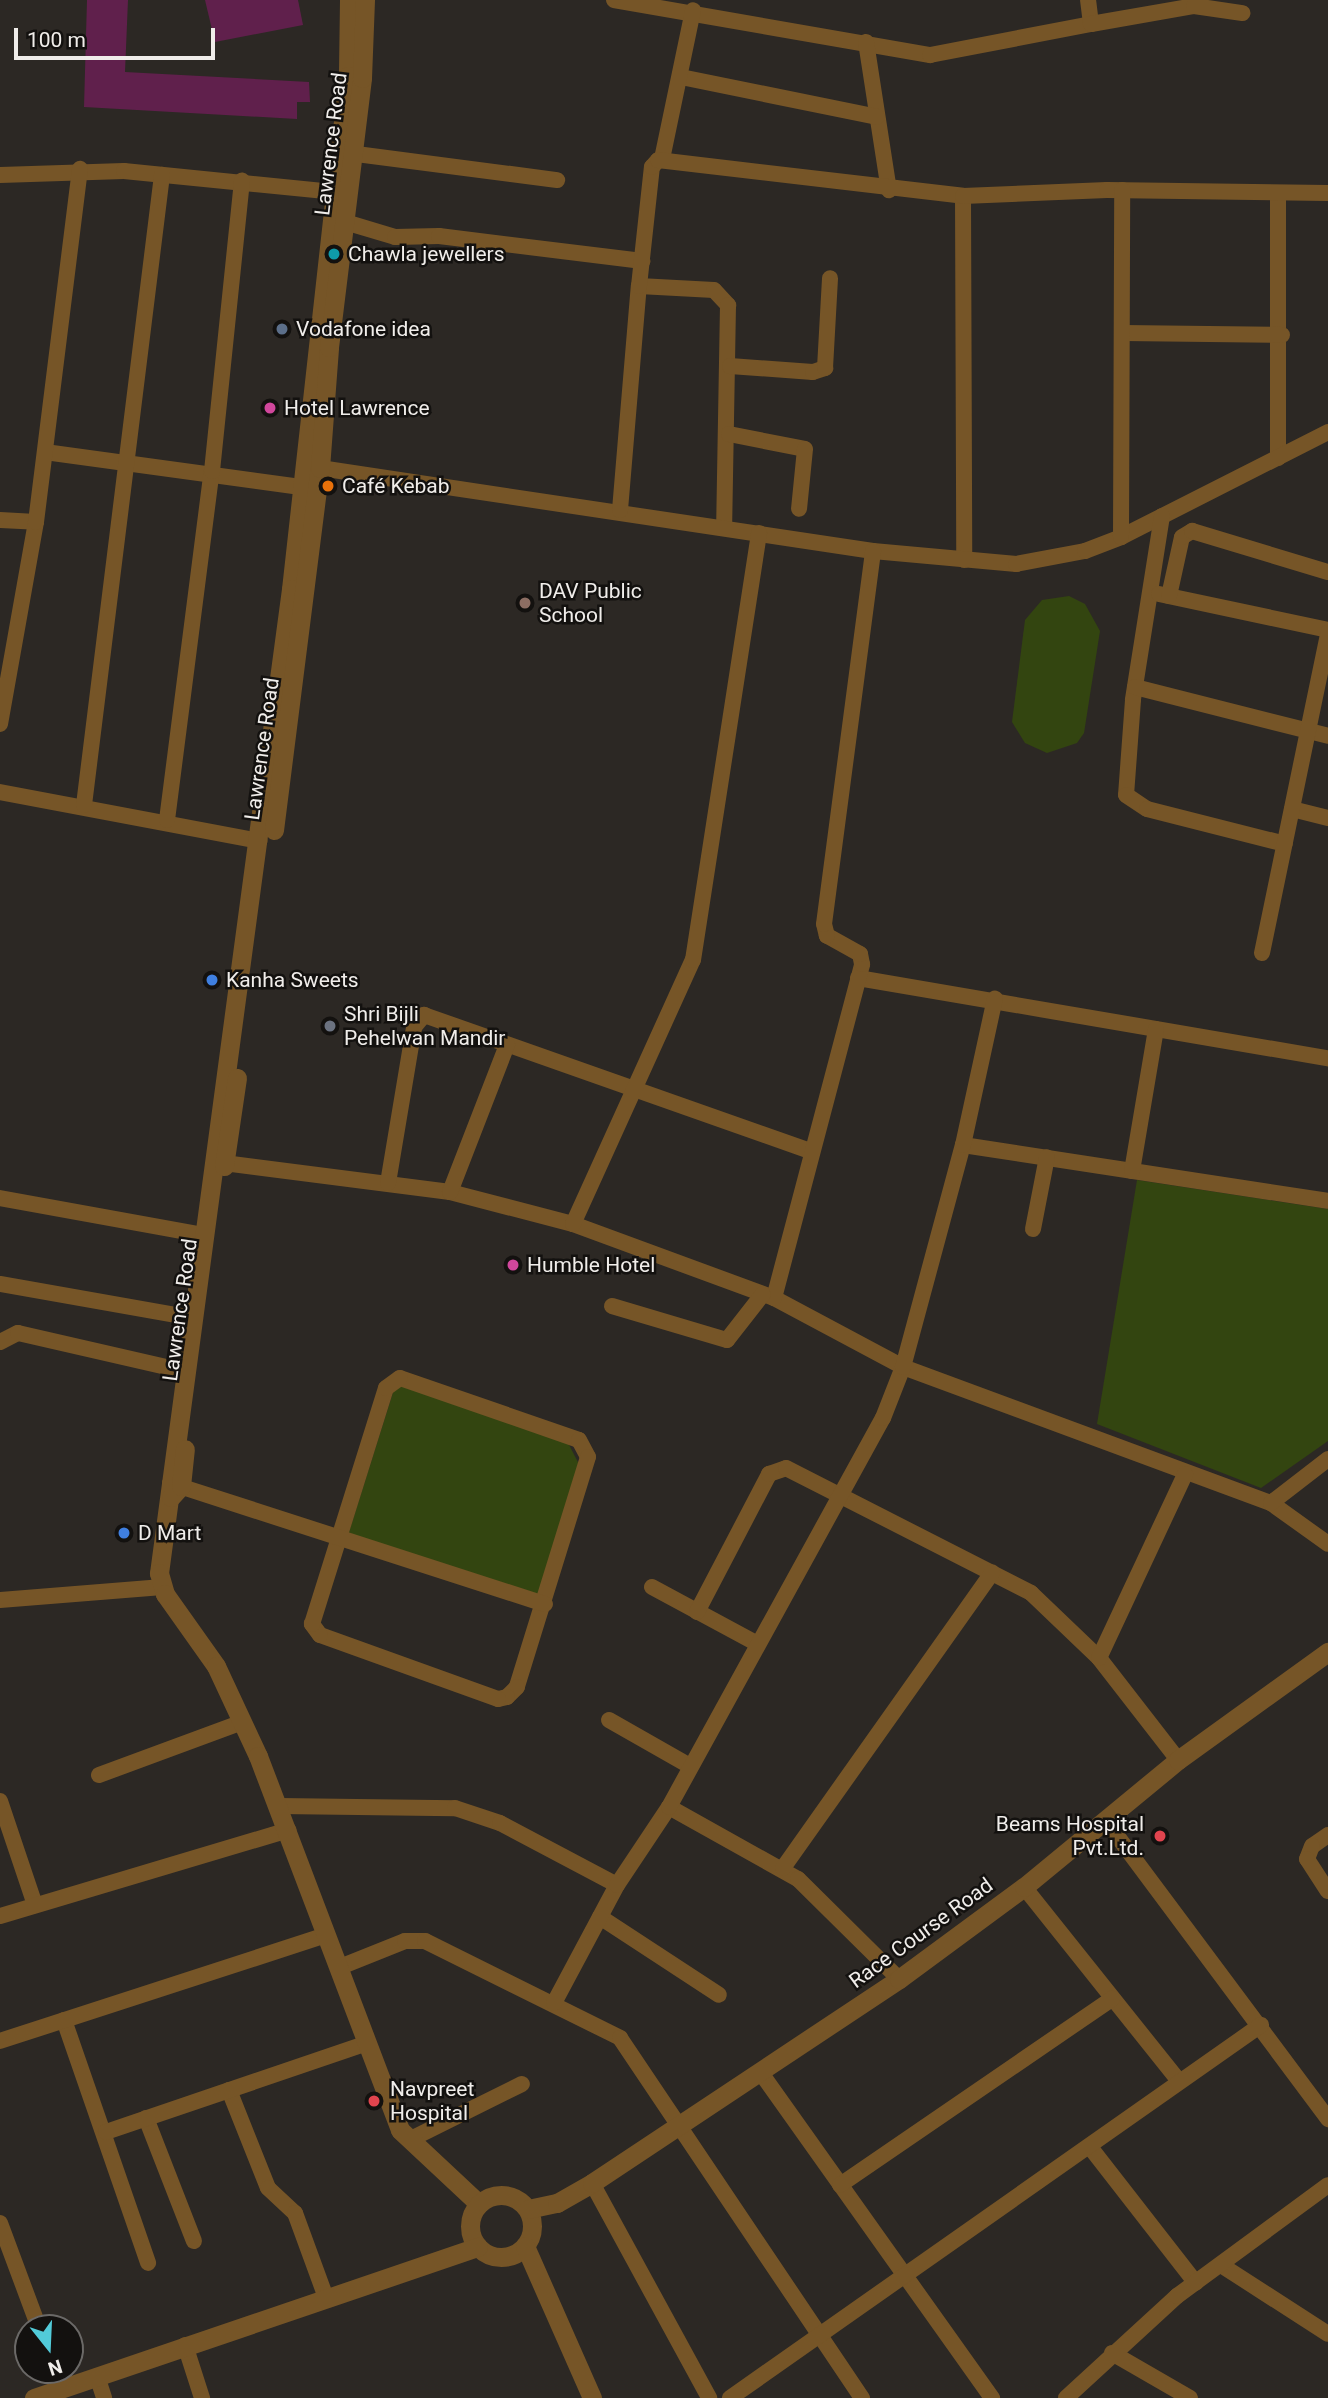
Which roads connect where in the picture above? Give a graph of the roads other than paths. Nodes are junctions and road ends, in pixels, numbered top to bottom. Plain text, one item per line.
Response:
1 (349, 0) edge
2 (365, 0) edge
3 (614, 0) edge
4 (1088, 0) edge
5 (693, 10) junction
6 (1242, 13) dead end
7 (1091, 24) junction
8 (866, 42) junction
9 (681, 77) junction
10 (877, 117) junction
11 (346, 153) junction
12 (662, 159) junction
13 (80, 169) junction
14 (0, 175) edge
15 (162, 175) junction
16 (556, 180) dead end
17 (242, 181) junction
18 (889, 190) junction
19 (1122, 190) junction
20 (333, 192) junction
21 (1278, 193) junction
22 (1328, 193) edge
23 (963, 196) junction
24 (345, 222) junction
25 (642, 261) junction
26 (830, 278) dead end
27 (639, 286) junction
28 (1123, 333) junction
29 (1282, 335) junction
30 (730, 366) junction
31 (1328, 432) edge
32 (729, 434) junction
33 (46, 452) junction
34 (1278, 458) junction
35 (131, 460) junction
36 (320, 468) junction
37 (212, 471) junction
38 (302, 487) junction
39 (799, 509) dead end
40 (620, 510) junction
41 (1162, 516) junction
42 (0, 520) edge
43 (36, 522) junction
44 (724, 527) junction
45 (759, 533) junction
46 (1121, 537) junction
47 (873, 551) junction
48 (964, 560) junction
49 (1328, 572) edge
50 (1150, 592) junction
51 (1169, 596) junction
52 (1328, 631) edge
53 (293, 636) junction
54 (1326, 656) edge
55 (1135, 687) junction
56 (0, 724) edge
57 (1309, 731) junction
58 (1328, 736) edge
59 (0, 792) edge
60 (84, 805) junction
61 (1292, 808) junction
62 (1328, 818) edge
63 (167, 820) junction
64 (259, 841) junction
65 (1285, 844) junction
66 (1262, 953) dead end
67 (858, 978) junction
68 (995, 999) junction
69 (1156, 1028) junction
70 (507, 1045) junction
71 (1328, 1058) edge
72 (636, 1090) junction
73 (963, 1146) junction
74 (810, 1151) junction
75 (1047, 1157) junction
76 (224, 1163) junction
77 (1132, 1171) junction
78 (388, 1182) junction
79 (450, 1192) junction
80 (0, 1198) edge
81 (1328, 1201) edge
82 (573, 1224) junction
83 (1033, 1229) dead end
84 (203, 1235) junction
85 (0, 1284) edge
86 (769, 1296) junction
87 (612, 1306) dead end
88 (192, 1318) junction
89 (0, 1342) edge
90 (903, 1367) junction
91 (184, 1371) junction
92 (1328, 1459) edge
93 (1185, 1474) junction
94 (173, 1489) junction
95 (839, 1496) junction
96 (1271, 1503) junction
97 (340, 1538) junction
98 (1328, 1544) edge
99 (992, 1573) junction
100 (162, 1587) junction
101 (652, 1587) dead end
102 (0, 1600) edge
103 (545, 1604) junction
104 (697, 1612) junction
105 (756, 1643) junction
106 (1328, 1652) edge
107 (1099, 1658) junction
108 (609, 1720) dead end
109 (242, 1722) junction
110 (1178, 1760) junction
111 (690, 1766) junction
112 (99, 1775) dead end
113 (0, 1801) edge
114 (279, 1806) junction
115 (669, 1807) junction
116 (1107, 1821) junction
117 (288, 1830) junction
118 (1328, 1835) edge
119 (783, 1868) junction
120 (617, 1885) junction
121 (1024, 1887) junction
122 (1328, 1891) edge
123 (35, 1905) junction
124 (0, 1916) edge
125 (600, 1917) junction
126 (327, 1935) junction
127 (340, 1968) junction
128 (899, 1979) junction
129 (719, 1995) dead end
130 (1112, 1999) junction
131 (554, 2003) junction
132 (64, 2020) junction
133 (1261, 2025) junction
134 (0, 2041) edge
135 (368, 2043) junction
136 (761, 2073) junction
137 (1179, 2081) junction
138 (522, 2084) dead end
139 (229, 2090) junction
140 (146, 2118) junction
141 (1328, 2119) edge
142 (681, 2125) junction
143 (106, 2132) junction
144 (409, 2140) junction
145 (1090, 2147) junction
146 (592, 2183) junction
147 (841, 2185) junction
148 (1328, 2185) edge
149 (557, 2203) junction
150 (479, 2204) junction
151 (528, 2209) junction
152 (0, 2223) edge
153 (529, 2240) junction
154 (194, 2241) dead end
155 (478, 2247) junction
156 (148, 2263) dead end
157 (1221, 2265) junction
158 (905, 2279) junction
159 (1196, 2283) junction
160 (325, 2295) junction
161 (34, 2314) edge
162 (1328, 2334) edge
163 (821, 2337) junction
164 (186, 2345) junction
165 (1112, 2353) junction
166 (97, 2376) junction
167 (59, 2384) edge
168 (61, 2389) junction
169 (34, 2398) edge
170 (104, 2398) edge
171 (202, 2398) edge
172 (592, 2398) edge
173 (709, 2398) edge
174 (730, 2398) edge
175 (862, 2398) edge
176 (992, 2398) edge
177 (1066, 2398) edge
178 (1190, 2398) edge

1 - 11 street, Lawrence Road
2 - 11 street, Lawrence Road
3 - 5 street
4 - 7 street
5 - 8 street
5 - 9 street
6 - 7 street
7 - 8 street
8 - 10 street
9 - 10 street
9 - 12 street
10 - 18 street
11 - 16 street
11 - 20 street, Lawrence Road
11 - 24 street, Lawrence Road
12 - 18 street
12 - 25 street
13 - 14 street
13 - 15 street
13 - 33 street
15 - 17 street
15 - 35 street
17 - 20 street
17 - 37 street
18 - 23 street
19 - 21 street
19 - 23 street
19 - 28 street
20 - 38 street, Lawrence Road
21 - 22 street
21 - 29 street
23 - 48 street
24 - 25 street
24 - 36 street, Lawrence Road
25 - 27 street
26 - 30 street
27 - 30 street
27 - 40 street
28 - 29 street
28 - 46 street
29 - 34 street
30 - 32 street
31 - 34 street
32 - 39 street
32 - 44 street
33 - 35 street
33 - 43 street
34 - 41 street
35 - 37 street
35 - 60 street
36 - 40 street
36 - 53 street, Lawrence Road
37 - 38 street
37 - 63 street
38 - 53 street, Lawrence Road
40 - 44 street
41 - 46 street
41 - 50 street
42 - 43 street
43 - 56 street
44 - 45 street
45 - 47 street
45 - 72 street
46 - 48 street
47 - 48 street
47 - 67 street
49 - 51 street
50 - 51 street
50 - 55 street
51 - 52 street
52 - 54 street
53 - 64 street, Lawrence Road
53 - 76 street, Lawrence Road
54 - 57 street
55 - 57 street
55 - 65 street
57 - 58 street
57 - 61 street
59 - 60 street
60 - 63 street
61 - 62 street
61 - 65 street
63 - 64 street
64 - 84 street, Lawrence Road
65 - 66 street
67 - 68 street
67 - 74 street
68 - 69 street
68 - 73 street
69 - 71 street
69 - 77 street
70 - 72 street
70 - 78 street
70 - 79 street
72 - 74 street
72 - 82 street
73 - 75 street
73 - 90 street
74 - 86 street
75 - 77 street
75 - 83 street
76 - 78 street
76 - 94 street, Lawrence Road
77 - 81 street
78 - 79 street
79 - 82 street
80 - 84 street
82 - 86 street
84 - 88 street, Lawrence Road
85 - 88 street
86 - 87 street
86 - 90 street
88 - 91 street, Lawrence Road
89 - 91 street
90 - 93 street
90 - 95 street
91 - 94 street, Lawrence Road
92 - 96 street
93 - 96 street
93 - 107 street
94 - 97 street
94 - 100 street, Lawrence Road
95 - 99 street
95 - 104 street
95 - 105 street
96 - 98 street
97 - 103 street
97 - 103 street
97 - 103 street
99 - 107 street
99 - 119 street
100 - 102 street
100 - 109 street
101 - 104 street
104 - 105 street
105 - 111 street
106 - 110 street, Race Course Road
107 - 110 street
108 - 111 street
109 - 112 street
109 - 114 street
110 - 116 street, Race Course Road
111 - 115 street
113 - 123 street
114 - 117 street
114 - 120 street
115 - 119 street
115 - 120 street
116 - 121 street, Race Course Road
116 - 133 street
117 - 123 street
117 - 126 street
118 - 122 street
119 - 128 street
120 - 125 street
121 - 128 street, Race Course Road
121 - 130 street
123 - 124 street
125 - 129 street
125 - 131 street
126 - 127 street
126 - 132 street
127 - 131 street
127 - 135 street
128 - 136 street, Race Course Road
130 - 137 street
130 - 147 street
131 - 142 street
132 - 134 street
132 - 143 street
133 - 137 street
133 - 141 street
135 - 139 street
135 - 144 street
136 - 142 street, Race Course Road
136 - 147 street
137 - 145 street
138 - 144 street
139 - 140 street
139 - 160 street
140 - 143 street
140 - 154 street
142 - 146 street, Race Course Road
142 - 163 street
143 - 156 street
144 - 150 street
145 - 158 street
145 - 159 street
146 - 149 street, Race Course Road
146 - 173 street
147 - 158 street
148 - 157 street
149 - 151 street
149 - 153 street
150 - 151 street
150 - 155 street
151 - 153 street
152 - 161 street
153 - 155 street
153 - 172 street
155 - 160 street
157 - 159 street
157 - 162 street
158 - 163 street
158 - 176 street
159 - 165 street
160 - 164 street
163 - 174 street
163 - 175 street
164 - 166 street
164 - 171 street
165 - 177 street
165 - 178 street
166 - 168 street
166 - 170 street
167 - 168 street
168 - 169 street

